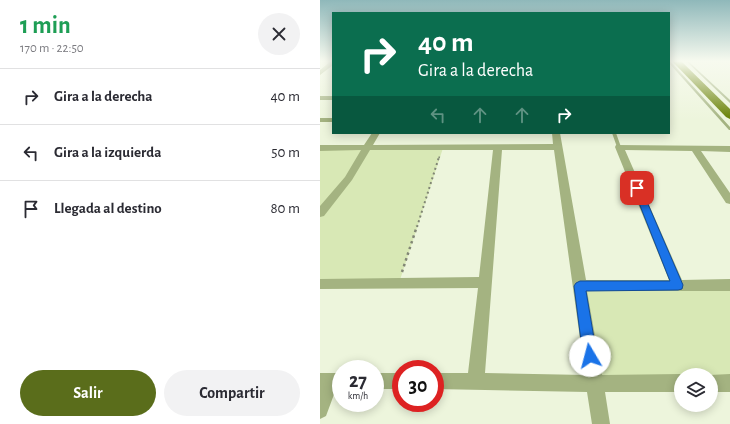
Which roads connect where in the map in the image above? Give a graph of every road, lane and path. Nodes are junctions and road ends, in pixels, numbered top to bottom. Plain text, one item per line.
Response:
1 (687, 81) edge
2 (698, 81) edge
3 (703, 81) edge
4 (320, 98) edge
5 (332, 98) edge
6 (730, 102) edge
7 (730, 114) edge
8 (320, 120) edge
9 (332, 120) edge
10 (730, 129) edge
11 (375, 134) edge
12 (556, 134) edge
13 (614, 134) edge
14 (619, 146) junction
15 (559, 147) junction
16 (320, 148) edge
17 (366, 148) junction
18 (443, 148) junction
19 (498, 148) junction
20 (694, 148) junction
21 (730, 149) edge
22 (730, 201) edge
23 (320, 213) edge
24 (486, 282) junction
25 (399, 283) junction
26 (320, 284) edge
27 (678, 285) junction
28 (730, 285) edge
29 (580, 286) junction
30 (331, 381) edge
31 (444, 381) edge
32 (476, 381) junction
33 (718, 383) edge
34 (730, 383) edge
35 (594, 384) junction
36 (674, 384) edge
37 (320, 410) edge
38 (601, 424) edge

1 - 10 lane
2 - 7 main road
3 - 6 lane
4 - 5 street
8 - 9 street
11 - 17 street
12 - 15 street
13 - 14 lane
14 - 20 street
14 - 27 street
15 - 19 street
15 - 29 street
16 - 17 street
17 - 18 street
17 - 23 street
18 - 19 street
18 - 25 path
19 - 24 street
20 - 21 street
20 - 22 street
24 - 25 street
24 - 32 street
25 - 26 street
27 - 28 street
27 - 29 street
29 - 35 street
30 - 37 street
31 - 32 street
32 - 35 street
33 - 34 street
35 - 36 street
35 - 38 street

